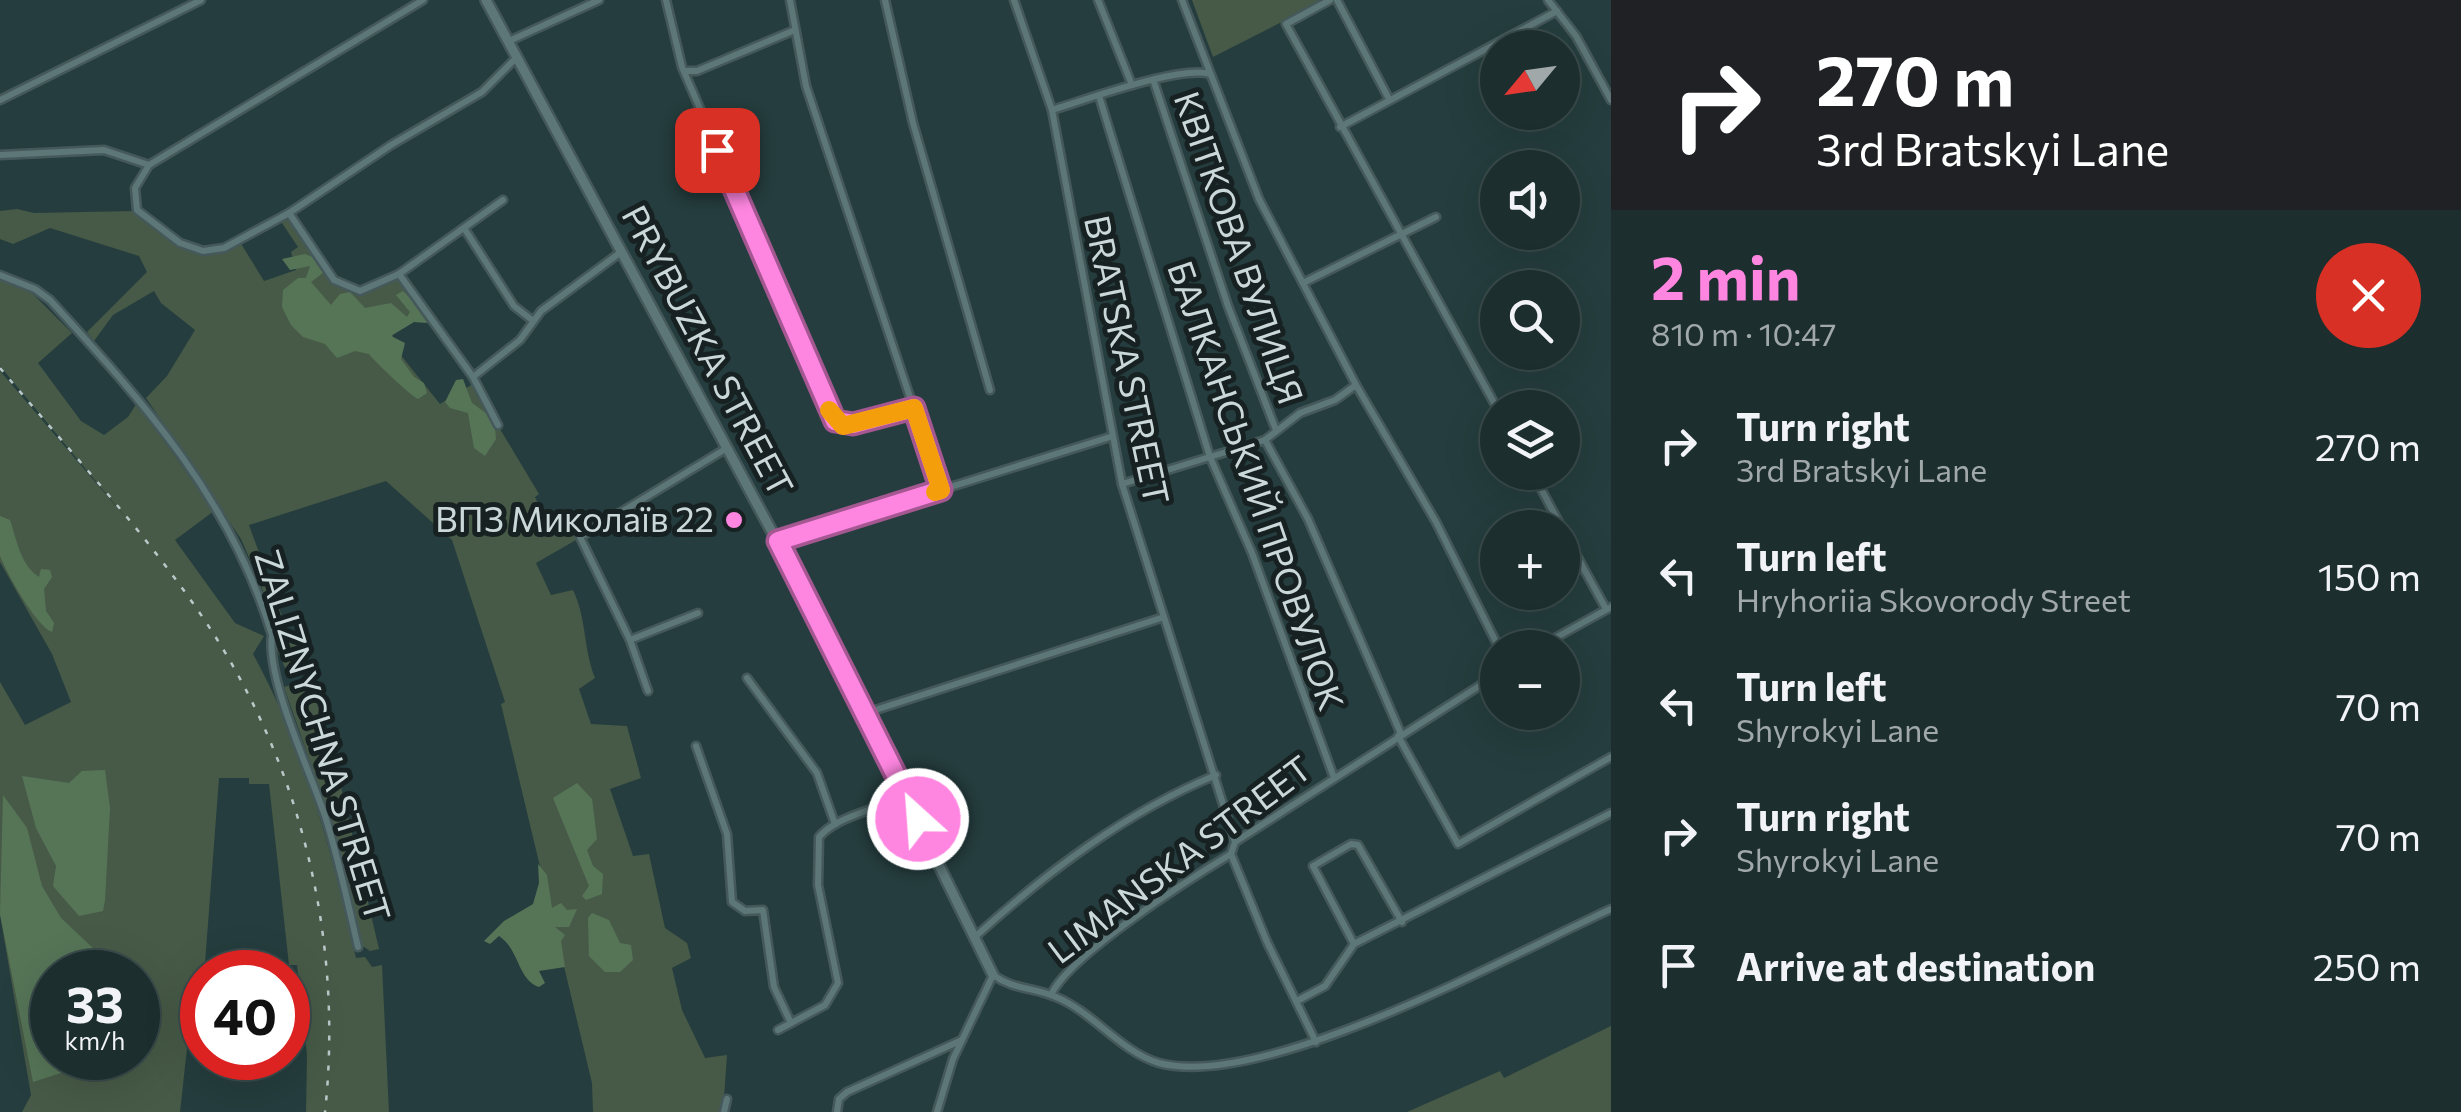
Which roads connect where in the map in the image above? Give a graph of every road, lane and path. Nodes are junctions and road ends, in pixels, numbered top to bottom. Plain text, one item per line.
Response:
1 (202, 0) edge
2 (424, 0) edge
3 (486, 0) edge
4 (598, 0) edge
5 (666, 0) edge
6 (790, 0) edge
7 (885, 0) edge
8 (1014, 0) edge
9 (1098, 0) edge
10 (1182, 0) edge
11 (1334, 0) edge
12 (1548, 0) edge
13 (1557, 11) junction
14 (795, 30) junction
15 (508, 42) junction
16 (516, 58) junction
17 (684, 71) junction
18 (1210, 74) junction
19 (1154, 82) junction
20 (1132, 85) junction
21 (1100, 96) junction
22 (1390, 99) junction
23 (0, 100) edge
24 (1611, 100) edge
25 (1052, 110) junction
26 (1340, 127) junction
27 (0, 155) edge
28 (149, 165) junction
29 (503, 200) dead end
30 (289, 213) junction
31 (1436, 217) dead end
32 (464, 228) junction
33 (1399, 234) junction
34 (622, 251) junction
35 (399, 274) junction
36 (0, 276) edge
37 (1304, 283) junction
38 (532, 320) junction
39 (472, 377) junction
40 (1356, 386) junction
41 (990, 390) dead end
42 (1487, 390) edge
43 (914, 408) junction
44 (498, 426) dead end
45 (1276, 430) junction
46 (1110, 437) junction
47 (1265, 440) junction
48 (727, 448) junction
49 (1210, 457) junction
50 (1122, 484) junction
51 (941, 490) junction
52 (778, 541) junction
53 (1580, 559) edge
54 (1609, 608) edge
55 (698, 613) dead end
56 (1164, 617) junction
57 (1490, 630) edge
58 (1569, 630) edge
59 (630, 640) junction
60 (746, 678) dead end
61 (1480, 685) edge
62 (648, 691) dead end
63 (866, 714) junction
64 (1400, 735) junction
65 (696, 746) dead end
66 (1611, 757) edge
67 (1216, 775) junction
68 (1333, 775) junction
69 (903, 790) junction
70 (1611, 812) edge
71 (835, 824) junction
72 (1235, 842) junction
73 (1232, 854) junction
74 (1611, 909) edge
75 (1402, 922) junction
76 (976, 936) junction
77 (1354, 944) junction
78 (358, 947) dead end
79 (992, 975) junction
80 (1050, 994) junction
81 (1296, 1001) junction
82 (792, 1024) junction
83 (778, 1030) dead end
84 (963, 1039) junction
85 (1316, 1042) junction
86 (727, 1100) dead end
87 (724, 1112) edge
88 (837, 1112) edge
89 (937, 1112) edge

1 - 23 street
2 - 28 street
3 - 15 street, PRYBUZKA STREET
4 - 15 street
5 - 17 street
6 - 14 street
7 - 41 street
8 - 25 street, BRATSKA STREET
9 - 20 street
10 - 18 street
11 - 22 street
11 - 26 street
12 - 13 street
13 - 22 street
13 - 24 street
14 - 17 street
14 - 43 street
15 - 16 street, PRYBUZKA STREET
16 - 30 street
16 - 34 street, PRYBUZKA STREET
17 - 43 street
18 - 19 street
18 - 37 street
19 - 20 street
19 - 45 street, КВІТКОВА ВУЛИЦЯ
20 - 21 street
21 - 25 street
21 - 49 street, БАЛКАНСЬКИЙ ПРОВУЛОК
22 - 26 street
25 - 46 street, BRATSKA STREET
26 - 33 street
27 - 28 street
28 - 30 street
29 - 32 street
30 - 35 street
31 - 33 street
32 - 35 street
32 - 38 street
33 - 37 street
33 - 42 street
34 - 38 street
34 - 48 street, PRYBUZKA STREET
35 - 39 street
36 - 78 street, ZALIZNYCHNA STREET
37 - 40 street
38 - 39 street
39 - 44 street
40 - 45 street
40 - 57 street
43 - 51 street
45 - 47 street
46 - 50 street, BRATSKA STREET
46 - 51 street
47 - 49 street
47 - 64 street, КВІТКОВА ВУЛИЦЯ
48 - 52 street, PRYBUZKA STREET
48 - 59 street
49 - 50 street
49 - 68 street, БАЛКАНСЬКИЙ ПРОВУЛОК
50 - 56 street, BRATSKA STREET
51 - 52 street
52 - 63 street, PRYBUZKA STREET
53 - 54 street
54 - 58 street
55 - 59 street
56 - 63 street
56 - 67 street, BRATSKA STREET
59 - 62 street
60 - 71 street
61 - 64 street, LIMANSKA STREET
63 - 69 street, PRYBUZKA STREET
64 - 66 street, КВІТКОВА ВУЛИЦЯ
64 - 68 street, LIMANSKA STREET
65 - 82 street
67 - 72 street, BRATSKA STREET
67 - 76 street
68 - 72 street, LIMANSKA STREET
69 - 71 street
69 - 76 street, PRYBUZKA STREET
70 - 75 street
71 - 82 street
72 - 73 street, LIMANSKA STREET
73 - 80 street, LIMANSKA STREET
73 - 81 street
74 - 85 street
75 - 77 street
75 - 77 street
76 - 79 street, PRYBUZKA STREET
77 - 81 street
79 - 80 street
79 - 84 street
80 - 85 street
81 - 85 street
82 - 83 street
84 - 88 street
84 - 89 street
86 - 87 street

